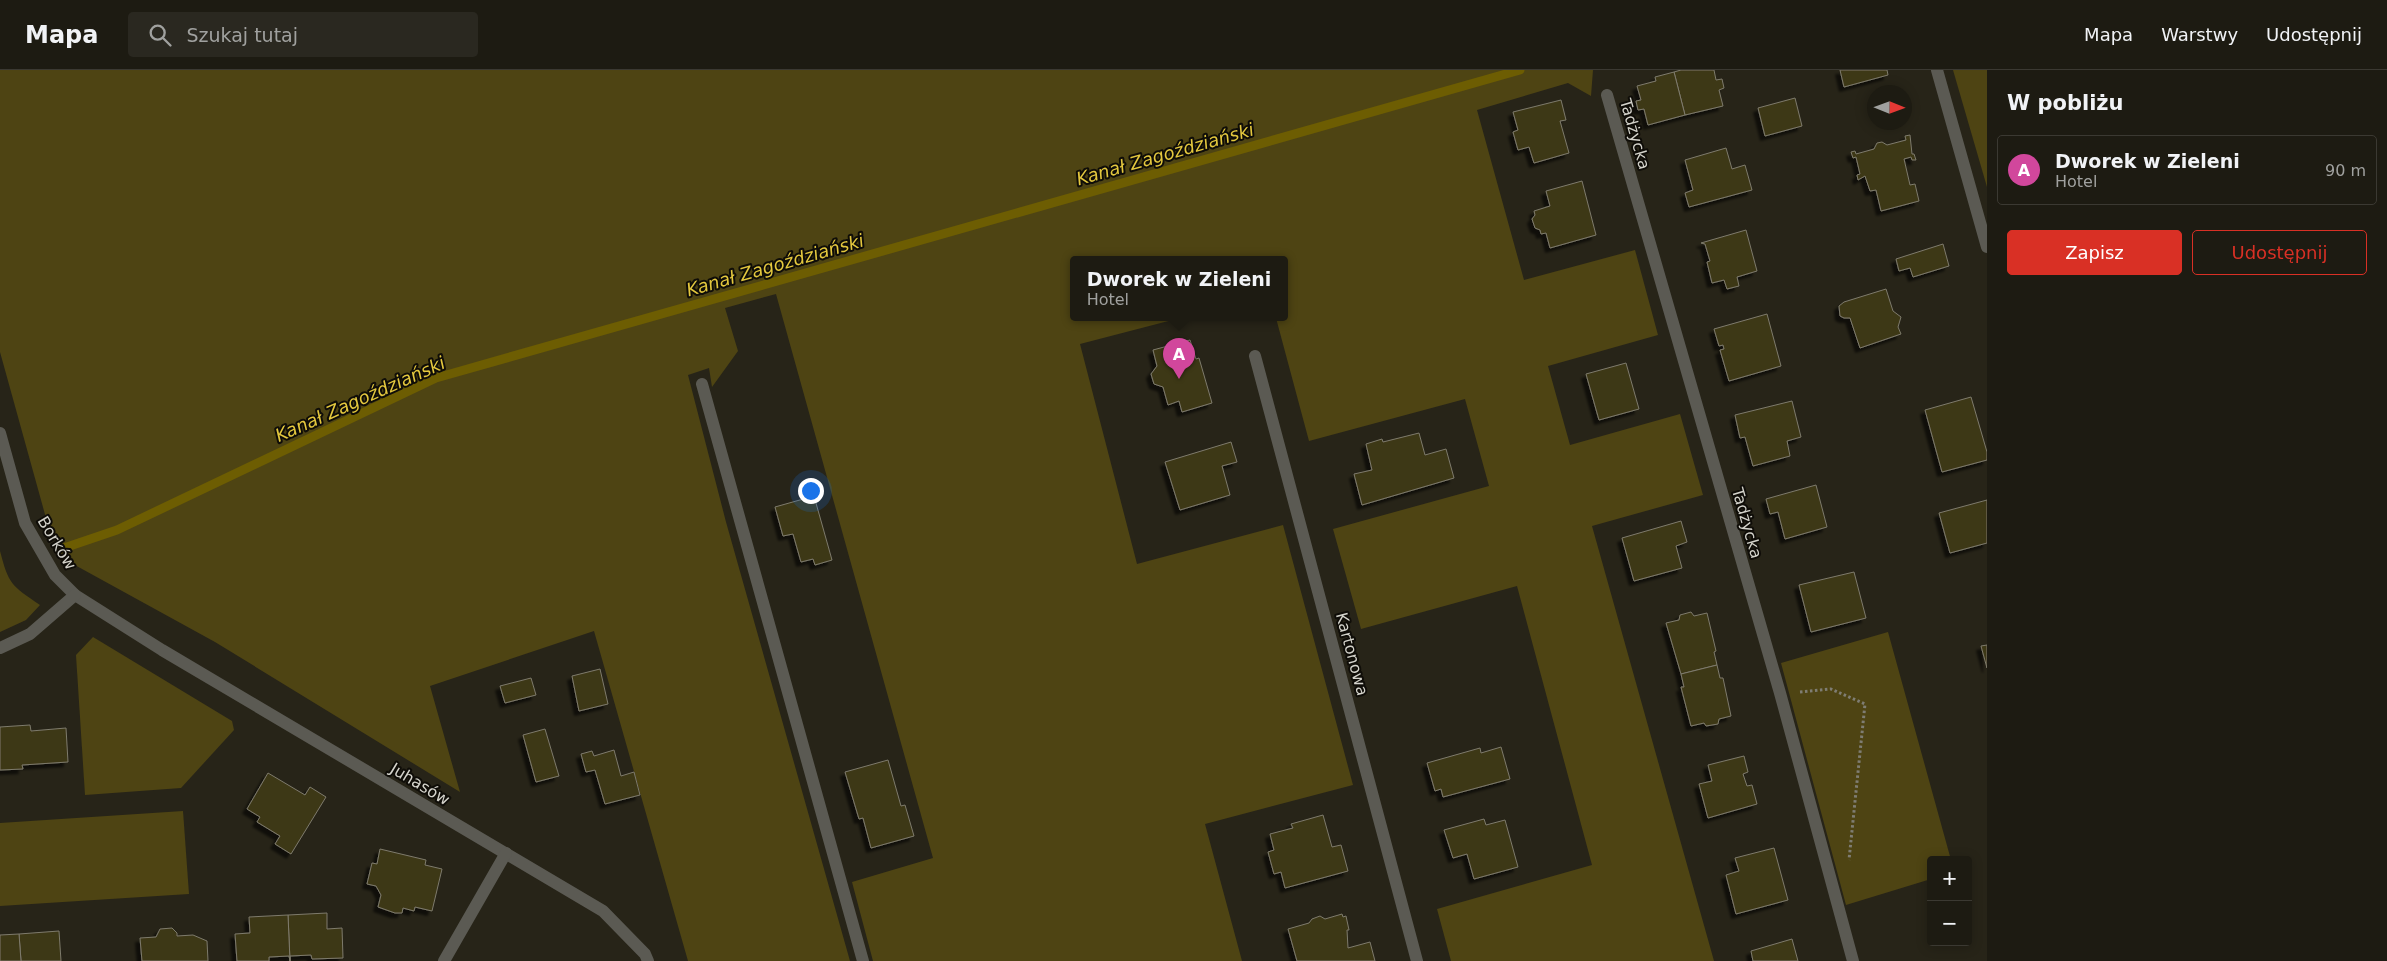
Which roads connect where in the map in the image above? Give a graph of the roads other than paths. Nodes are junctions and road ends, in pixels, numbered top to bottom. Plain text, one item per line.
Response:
1 (1937, 70) edge
2 (1607, 95) dead end
3 (1987, 246) edge
4 (1255, 356) dead end
5 (702, 384) dead end
6 (0, 432) edge
7 (75, 595) junction
8 (0, 648) edge
9 (162, 650) joint
10 (506, 854) junction
11 (444, 961) edge
12 (648, 961) edge
13 (863, 961) edge
14 (1417, 961) edge
15 (1853, 961) edge

1 - 3 street
2 - 15 street, Tadżycka
4 - 14 street, Kartonowa
5 - 13 street
6 - 7 street, Borków
7 - 8 street
7 - 9 street, Borków
9 - 10 street, Juhasów
10 - 11 street
10 - 12 street, Juhasów

